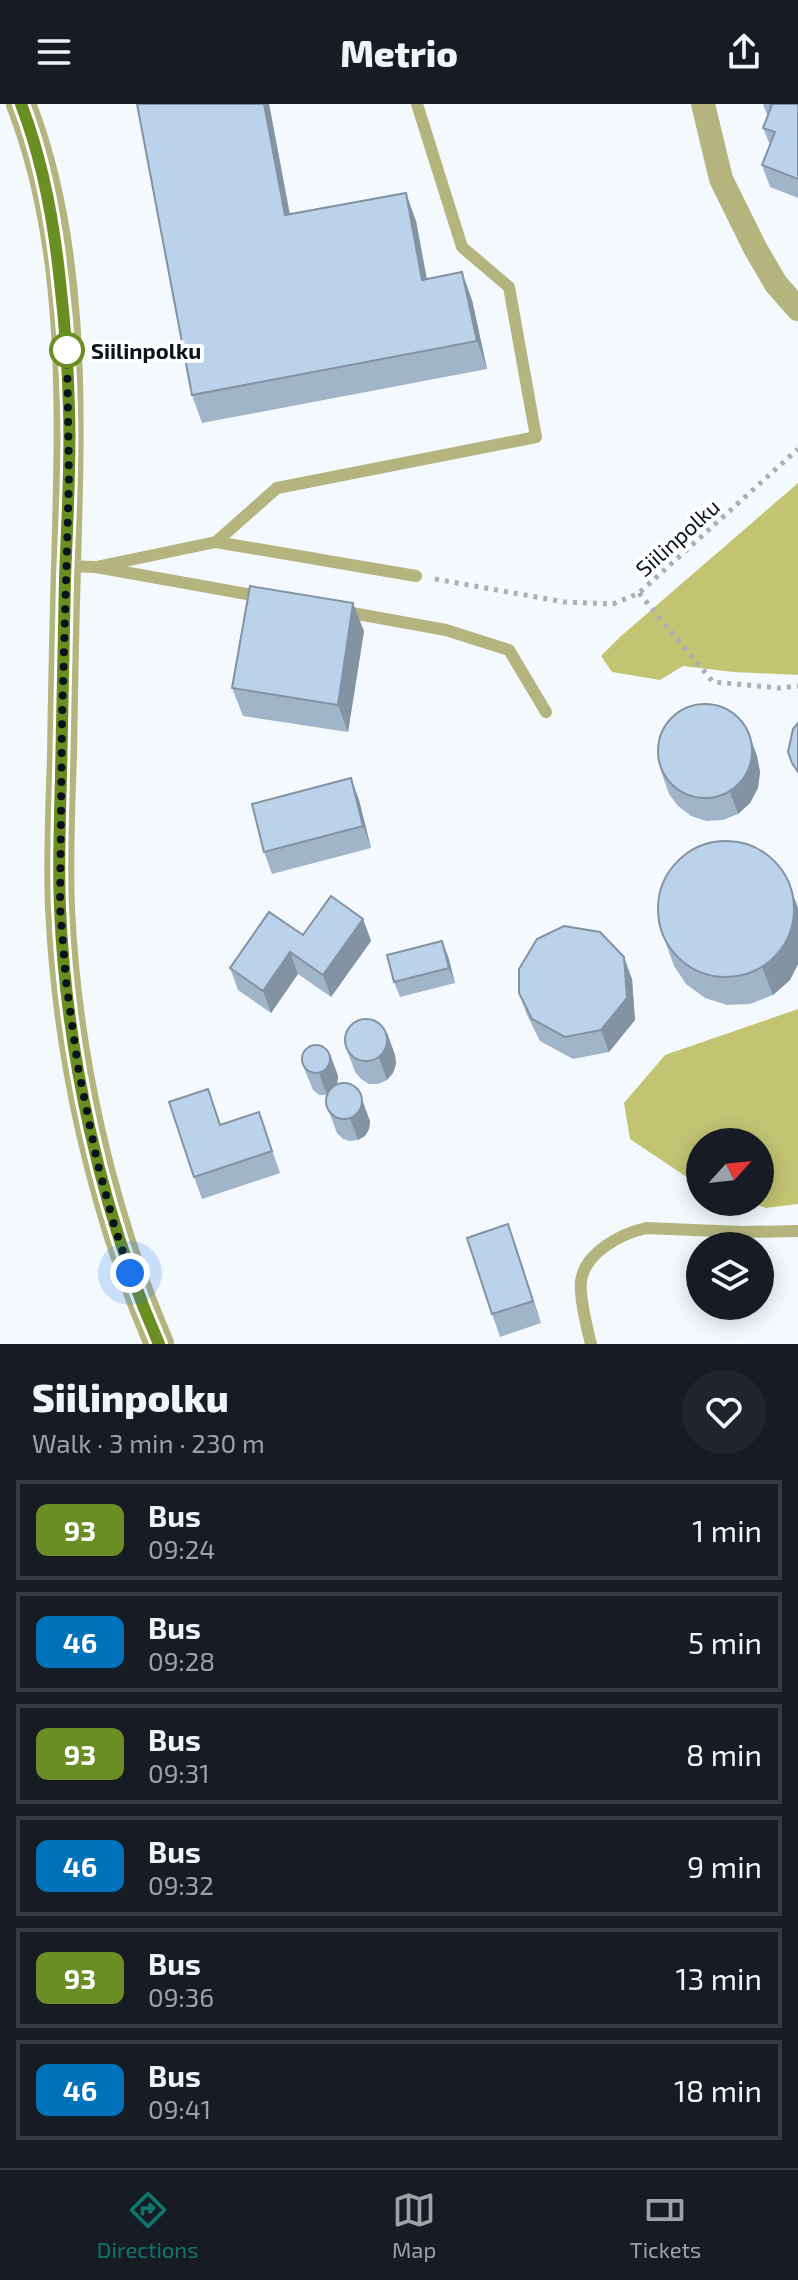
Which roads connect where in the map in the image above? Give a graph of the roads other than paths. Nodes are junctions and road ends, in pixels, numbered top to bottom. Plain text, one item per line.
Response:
1 (21, 104) edge
2 (417, 104) edge
3 (703, 104) edge
4 (798, 309) edge
5 (216, 542) junction
6 (66, 566) junction
7 (96, 567) junction
8 (416, 576) road end
9 (279, 600) edge
10 (324, 608) edge
11 (546, 712) dead end
12 (798, 1231) edge
13 (159, 1344) edge
14 (591, 1344) edge

1 - 6 street
2 - 5 lane
3 - 4 street
5 - 7 lane
5 - 8 lane
6 - 7 lane
6 - 13 street
7 - 9 lane
10 - 11 lane
12 - 14 lane

